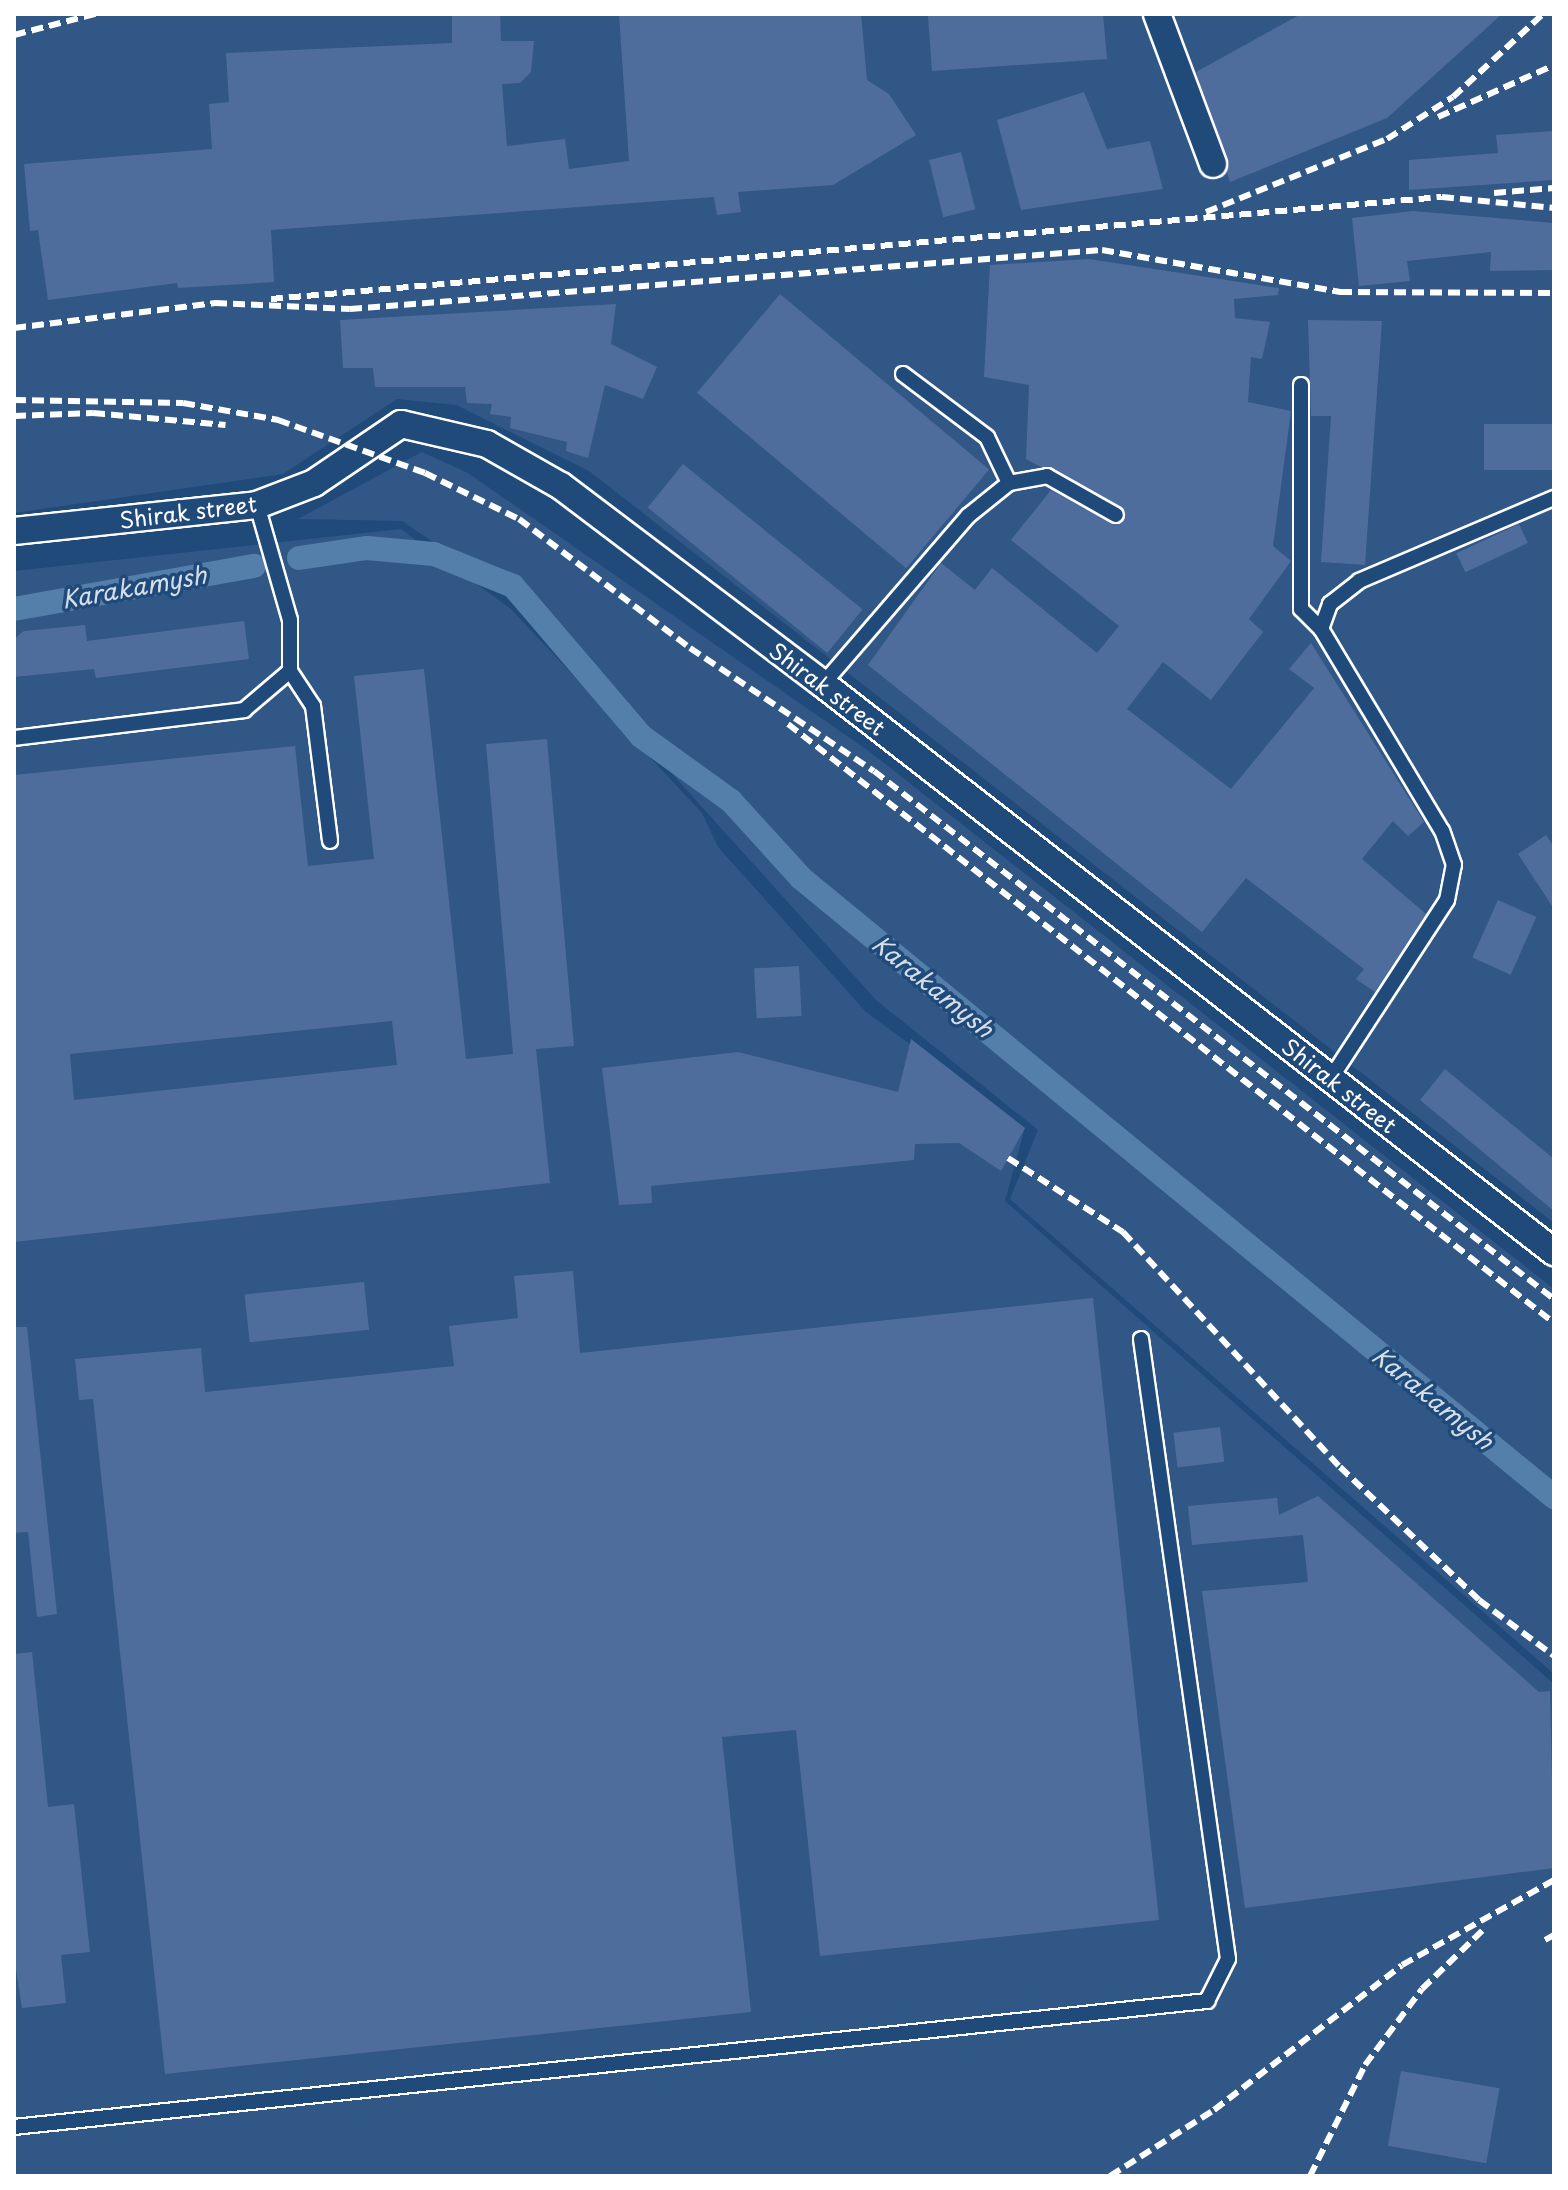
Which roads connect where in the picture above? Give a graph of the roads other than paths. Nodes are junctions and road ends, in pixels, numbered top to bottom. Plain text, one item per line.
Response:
1 (1157, 14) edge
2 (1213, 164) dead end
3 (903, 374) dead end
4 (1301, 385) dead end
5 (1009, 483) junction
6 (1554, 498) edge
7 (257, 505) junction
8 (1116, 515) dead end
9 (14, 531) edge
10 (1321, 629) junction
11 (290, 671) junction
12 (823, 684) junction
13 (14, 738) edge
14 (330, 841) dead end
15 (1331, 1078) junction
16 (1554, 1252) edge
17 (1141, 1339) dead end
18 (14, 2127) edge

1 - 2 street
3 - 5 lane
4 - 10 lane
5 - 8 lane
5 - 12 lane
6 - 10 lane
7 - 9 street, Shirak street
7 - 11 lane
7 - 12 street, Shirak street
10 - 15 lane
11 - 13 lane
11 - 14 lane
12 - 15 street, Shirak street
15 - 16 street, Shirak street
17 - 18 lane

